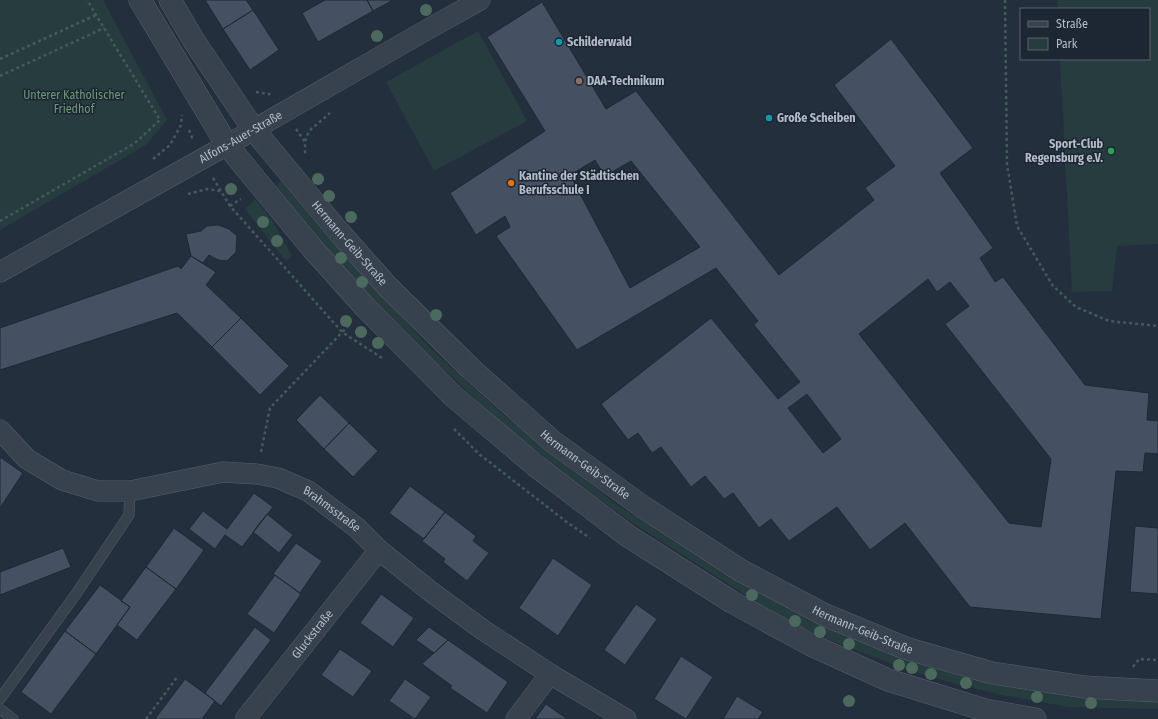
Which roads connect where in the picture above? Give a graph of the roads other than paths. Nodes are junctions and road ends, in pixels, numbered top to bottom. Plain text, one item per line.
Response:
1 (140, 0) edge
2 (170, 0) edge
3 (480, 0) edge
4 (254, 130) junction
5 (227, 145) junction
6 (0, 272) edge
7 (0, 430) edge
8 (130, 491) junction
9 (379, 550) junction
10 (550, 674) junction
11 (1158, 691) edge
12 (0, 699) edge
13 (0, 709) edge
14 (246, 718) edge
15 (13, 719) edge
16 (516, 719) edge
17 (626, 719) edge
18 (1035, 719) edge

1 - 5 street
2 - 4 street, Hermann-Geib-Straße
3 - 4 street, Alfons-Auer-Straße
4 - 5 street, Alfons-Auer-Straße
4 - 11 street, Hermann-Geib-Straße
5 - 6 street, Alfons-Auer-Straße
5 - 18 street
7 - 8 street, Brahmsstraße
8 - 9 street, Brahmsstraße
8 - 12 lane
9 - 10 street, Brahmsstraße
9 - 14 street, Gluckstraße
10 - 16 street
10 - 17 street, Brahmsstraße
13 - 15 lane

